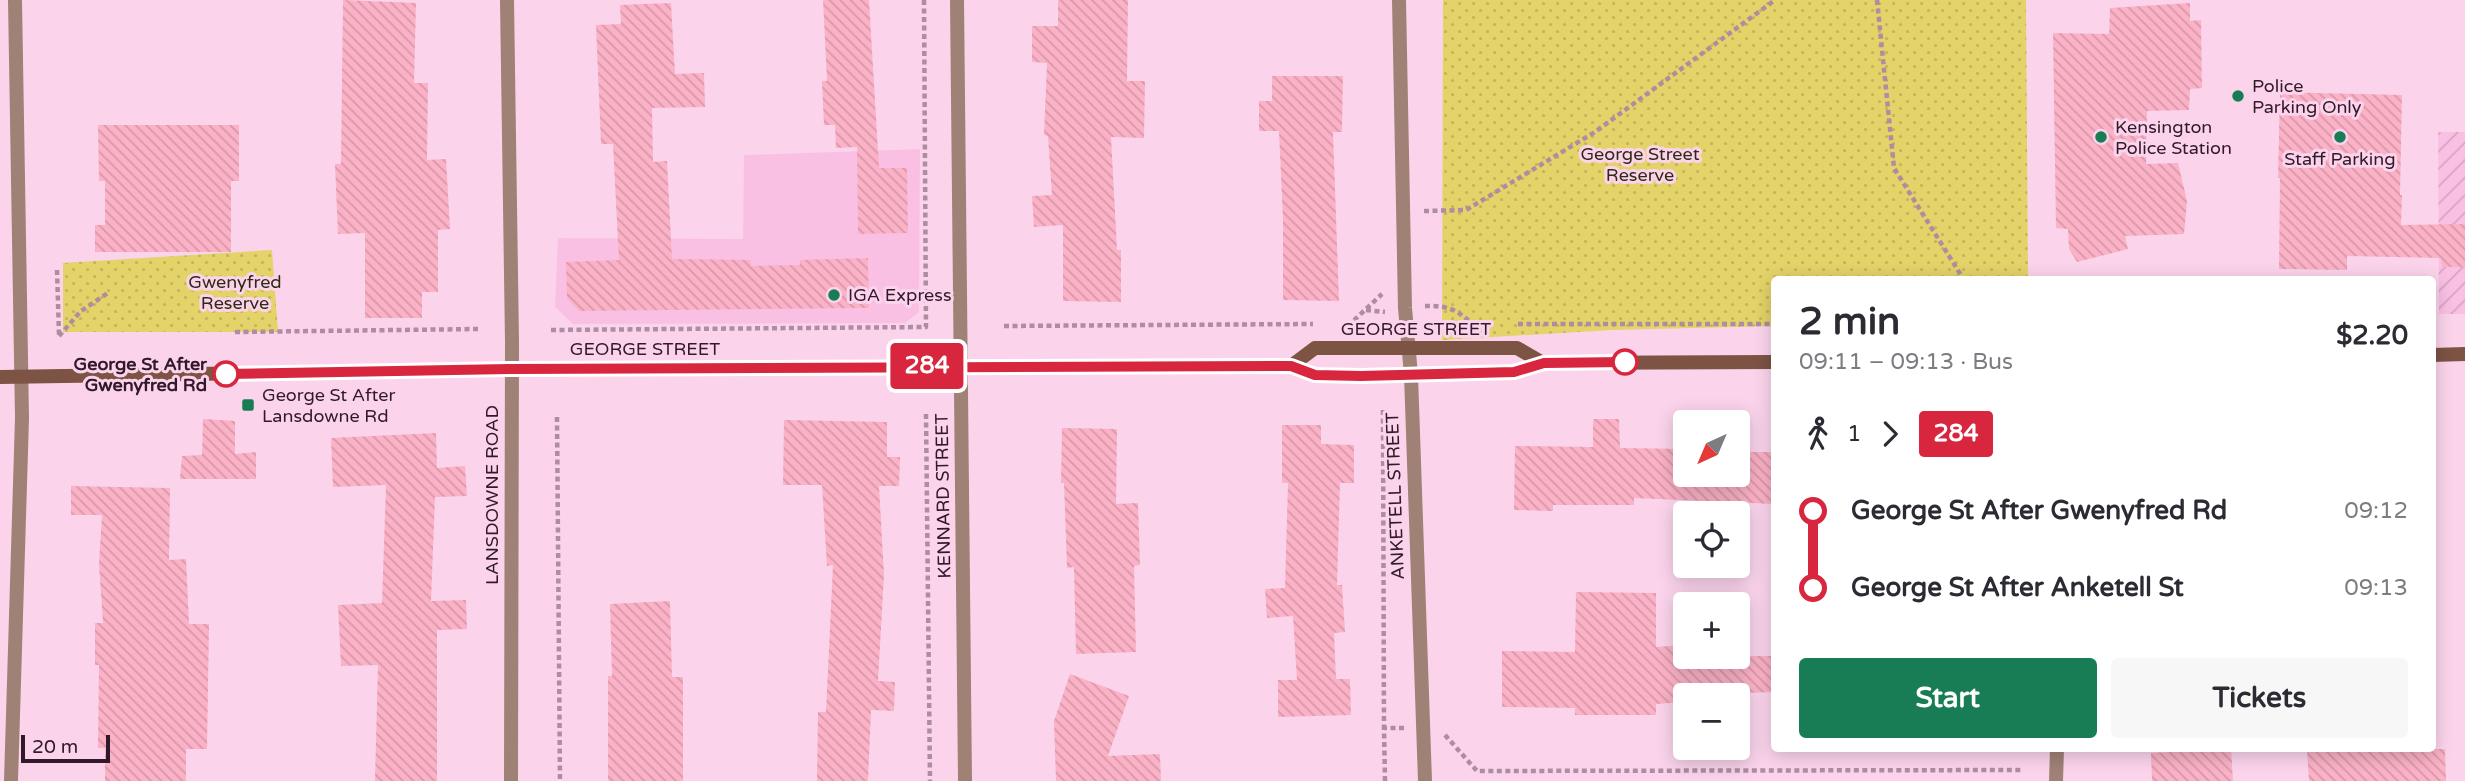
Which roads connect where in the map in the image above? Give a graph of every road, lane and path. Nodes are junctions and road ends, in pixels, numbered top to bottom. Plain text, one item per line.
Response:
1 (15, 0) edge
2 (508, 0) edge
3 (924, 0) edge
4 (957, 0) edge
5 (1399, 0) edge
6 (1775, 0) edge
7 (1877, 0) edge
8 (1403, 212) junction
9 (57, 270) dead end
10 (1962, 276) edge
11 (108, 293) dead end
12 (1384, 293) dead end
13 (1463, 318) dead end
14 (1322, 324) dead end
15 (1336, 324) dead end
16 (1491, 324) dead end
17 (1505, 324) dead end
18 (1771, 324) edge
19 (1004, 326) dead end
20 (479, 329) dead end
21 (551, 330) dead end
22 (235, 332) dead end
23 (1408, 350) junction
24 (2465, 354) edge
25 (2436, 355) edge
26 (1771, 362) edge
27 (1544, 363) junction
28 (961, 366) junction
29 (1291, 366) junction
30 (511, 369) junction
31 (1411, 375) junction
32 (0, 377) edge
33 (20, 378) junction
34 (1383, 410) dead end
35 (926, 414) dead end
36 (557, 417) dead end
37 (1384, 727) junction
38 (1422, 728) junction
39 (2057, 752) edge
40 (2023, 770) dead end
41 (11, 781) edge
42 (511, 781) edge
43 (560, 781) edge
44 (930, 781) edge
45 (965, 781) edge
46 (1385, 781) edge
47 (1425, 781) edge
48 (2056, 781) edge

1 - 33 street
2 - 30 street, LANSDOWNE ROAD
3 - 21 path
4 - 28 street, KENNARD STREET
5 - 8 street, ANKETELL STREET
6 - 8 path
7 - 10 path
8 - 23 street, ANKETELL STREET
9 - 11 path
12 - 15 path
13 - 16 path
14 - 19 path
17 - 18 path
20 - 22 path
23 - 27 main road, GEORGE STREET
23 - 29 main road, GEORGE STREET
23 - 31 street, ANKETELL STREET
24 - 25 main road
26 - 27 main road, GEORGE STREET
27 - 31 main road, GEORGE STREET
28 - 29 main road, GEORGE STREET
28 - 30 main road, GEORGE STREET
28 - 45 street, KENNARD STREET
29 - 31 main road, GEORGE STREET
30 - 33 main road, GEORGE STREET
30 - 42 street, LANSDOWNE ROAD
31 - 38 street, ANKETELL STREET
32 - 33 main road, GEORGE STREET
33 - 41 street
34 - 37 path
35 - 44 path
36 - 43 path
37 - 38 path
37 - 46 path
38 - 40 path
38 - 47 street, ANKETELL STREET
39 - 48 street

